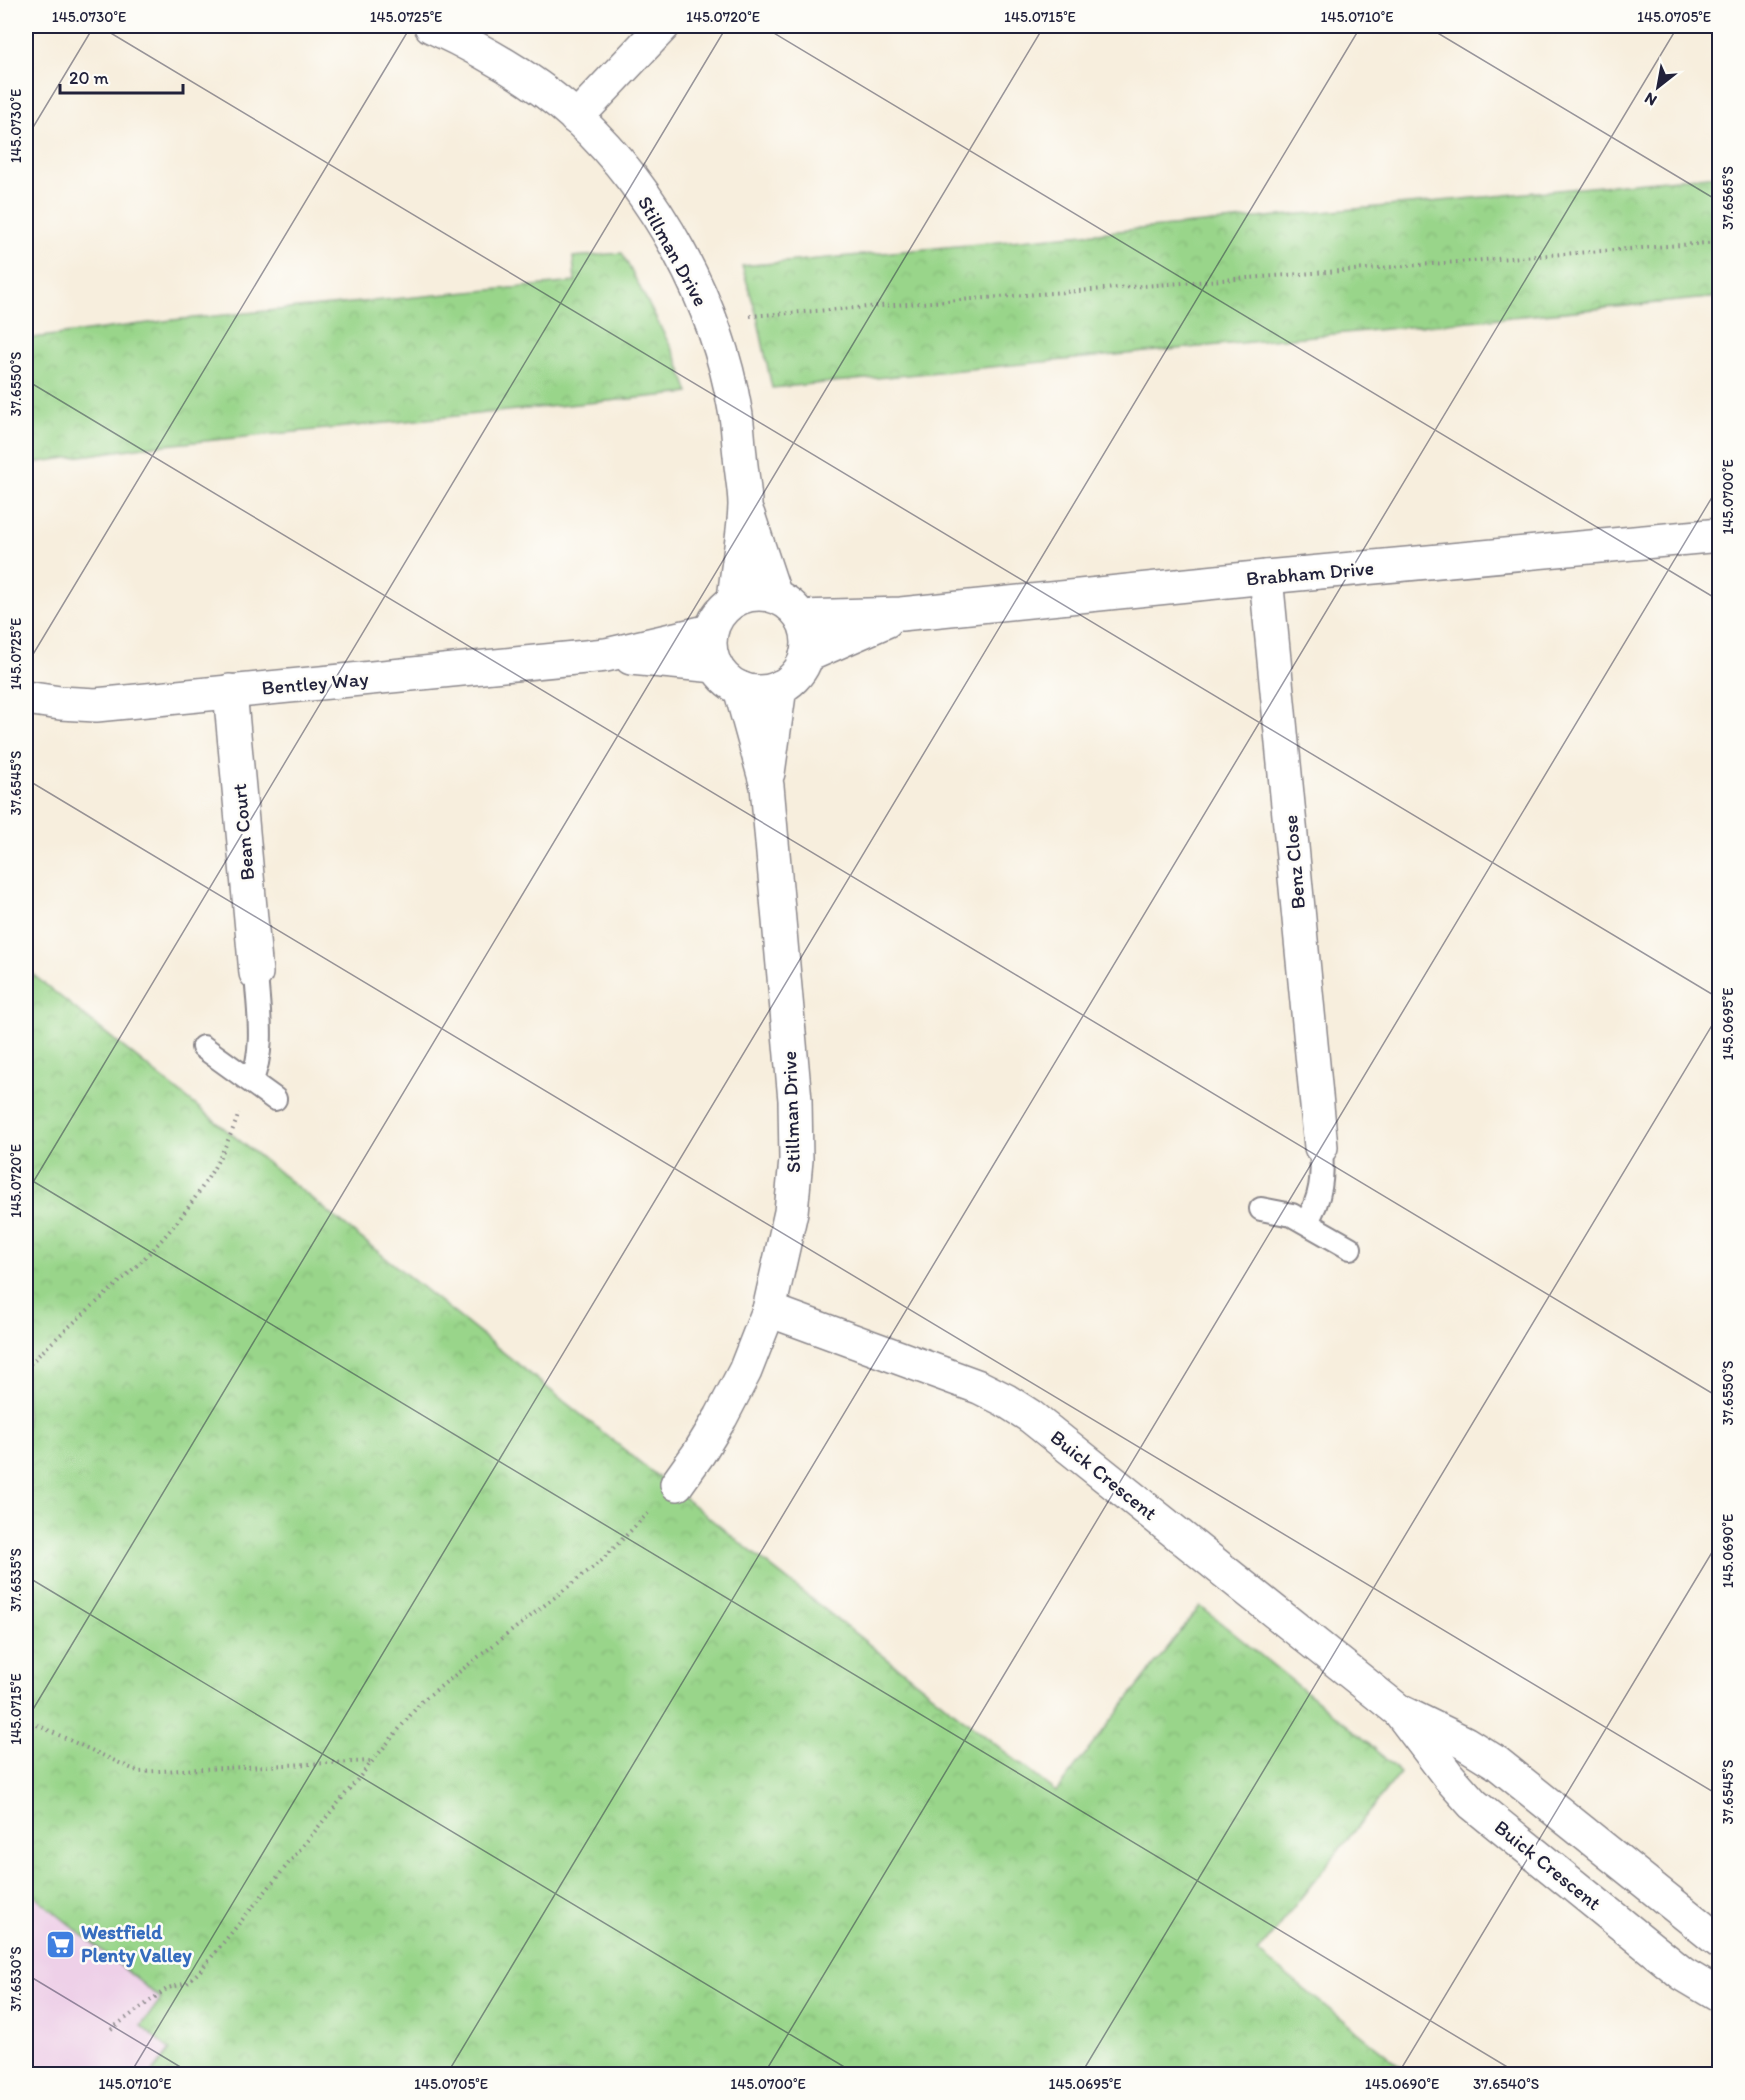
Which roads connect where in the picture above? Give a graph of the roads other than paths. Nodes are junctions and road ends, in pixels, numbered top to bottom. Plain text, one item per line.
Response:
1 (431, 26) edge
2 (663, 26) edge
3 (576, 118) junction
4 (745, 504) junction
5 (1719, 535) edge
6 (1266, 577) junction
7 (775, 596) junction
8 (734, 600) junction
9 (901, 614) junction
10 (801, 617) junction
11 (710, 631) junction
12 (606, 655) junction
13 (807, 656) junction
14 (716, 666) junction
15 (780, 687) junction
16 (740, 688) junction
17 (230, 691) junction
18 (26, 698) edge
19 (767, 786) junction
20 (256, 973) joint
21 (203, 1047) dead end
22 (251, 1081) junction
23 (275, 1098) dead end
24 (1321, 1147) joint
25 (1260, 1209) dead end
26 (1306, 1222) junction
27 (1350, 1248) dead end
28 (769, 1310) junction
29 (677, 1484) road end
30 (1399, 1711) junction
31 (1719, 1942) edge
32 (1719, 1996) edge

1 - 3 street, Stillman Drive
2 - 3 street
3 - 4 street, Stillman Drive
4 - 7 street, Stillman Drive
4 - 8 street, Stillman Drive
5 - 6 street, Brabham Drive
6 - 9 street, Brabham Drive
6 - 24 street, Benz Close
7 - 8 street
7 - 10 street
8 - 11 street
9 - 10 street, Brabham Drive
9 - 13 street, Brabham Drive
10 - 13 street
11 - 12 street, Bentley Way
11 - 14 street
12 - 14 street, Bentley Way
12 - 17 street, Bentley Way
13 - 15 street
14 - 16 street
15 - 16 street
15 - 19 street, Stillman Drive
16 - 19 street, Stillman Drive
17 - 18 street, Bentley Way
17 - 20 street, Bean Court
19 - 28 street, Stillman Drive
20 - 22 lane
21 - 22 lane
22 - 23 lane
24 - 26 lane
25 - 26 lane
26 - 27 lane
28 - 29 street, Stillman Drive
28 - 30 street, Buick Crescent
30 - 31 street, Buick Crescent
30 - 32 street, Buick Crescent

